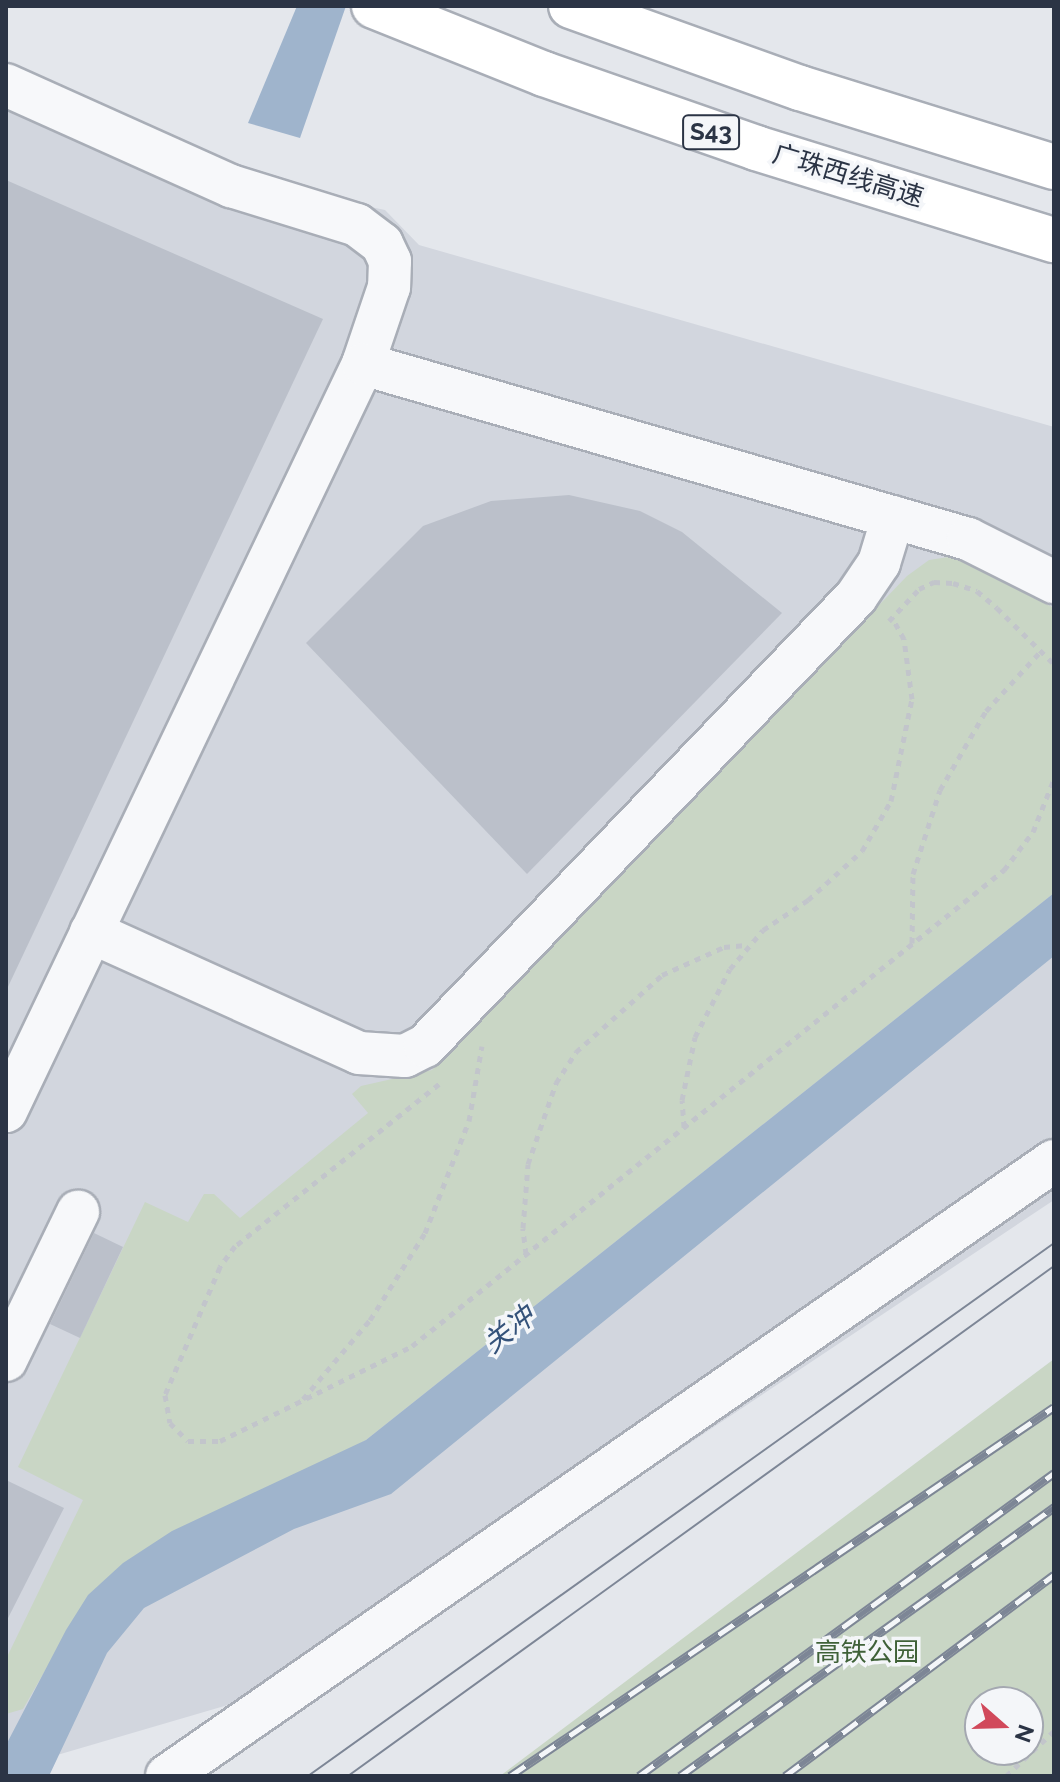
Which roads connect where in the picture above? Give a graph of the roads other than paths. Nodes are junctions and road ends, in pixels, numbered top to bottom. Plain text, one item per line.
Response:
1 (374, 6) edge
2 (571, 6) edge
3 (6, 85) edge
4 (1054, 167) edge
5 (1054, 240) edge
6 (363, 364) junction
7 (893, 517) junction
8 (1054, 582) edge
9 (91, 932) junction
10 (6, 1111) edge
11 (1054, 1161) edge
12 (78, 1212) dead end
13 (6, 1360) edge
14 (167, 1776) edge

1 - 5 highway, 广珠西线高速 / S43
2 - 4 highway
3 - 6 street
6 - 7 street
6 - 9 street
7 - 8 street
7 - 9 street
9 - 10 street
11 - 14 street
12 - 13 street

